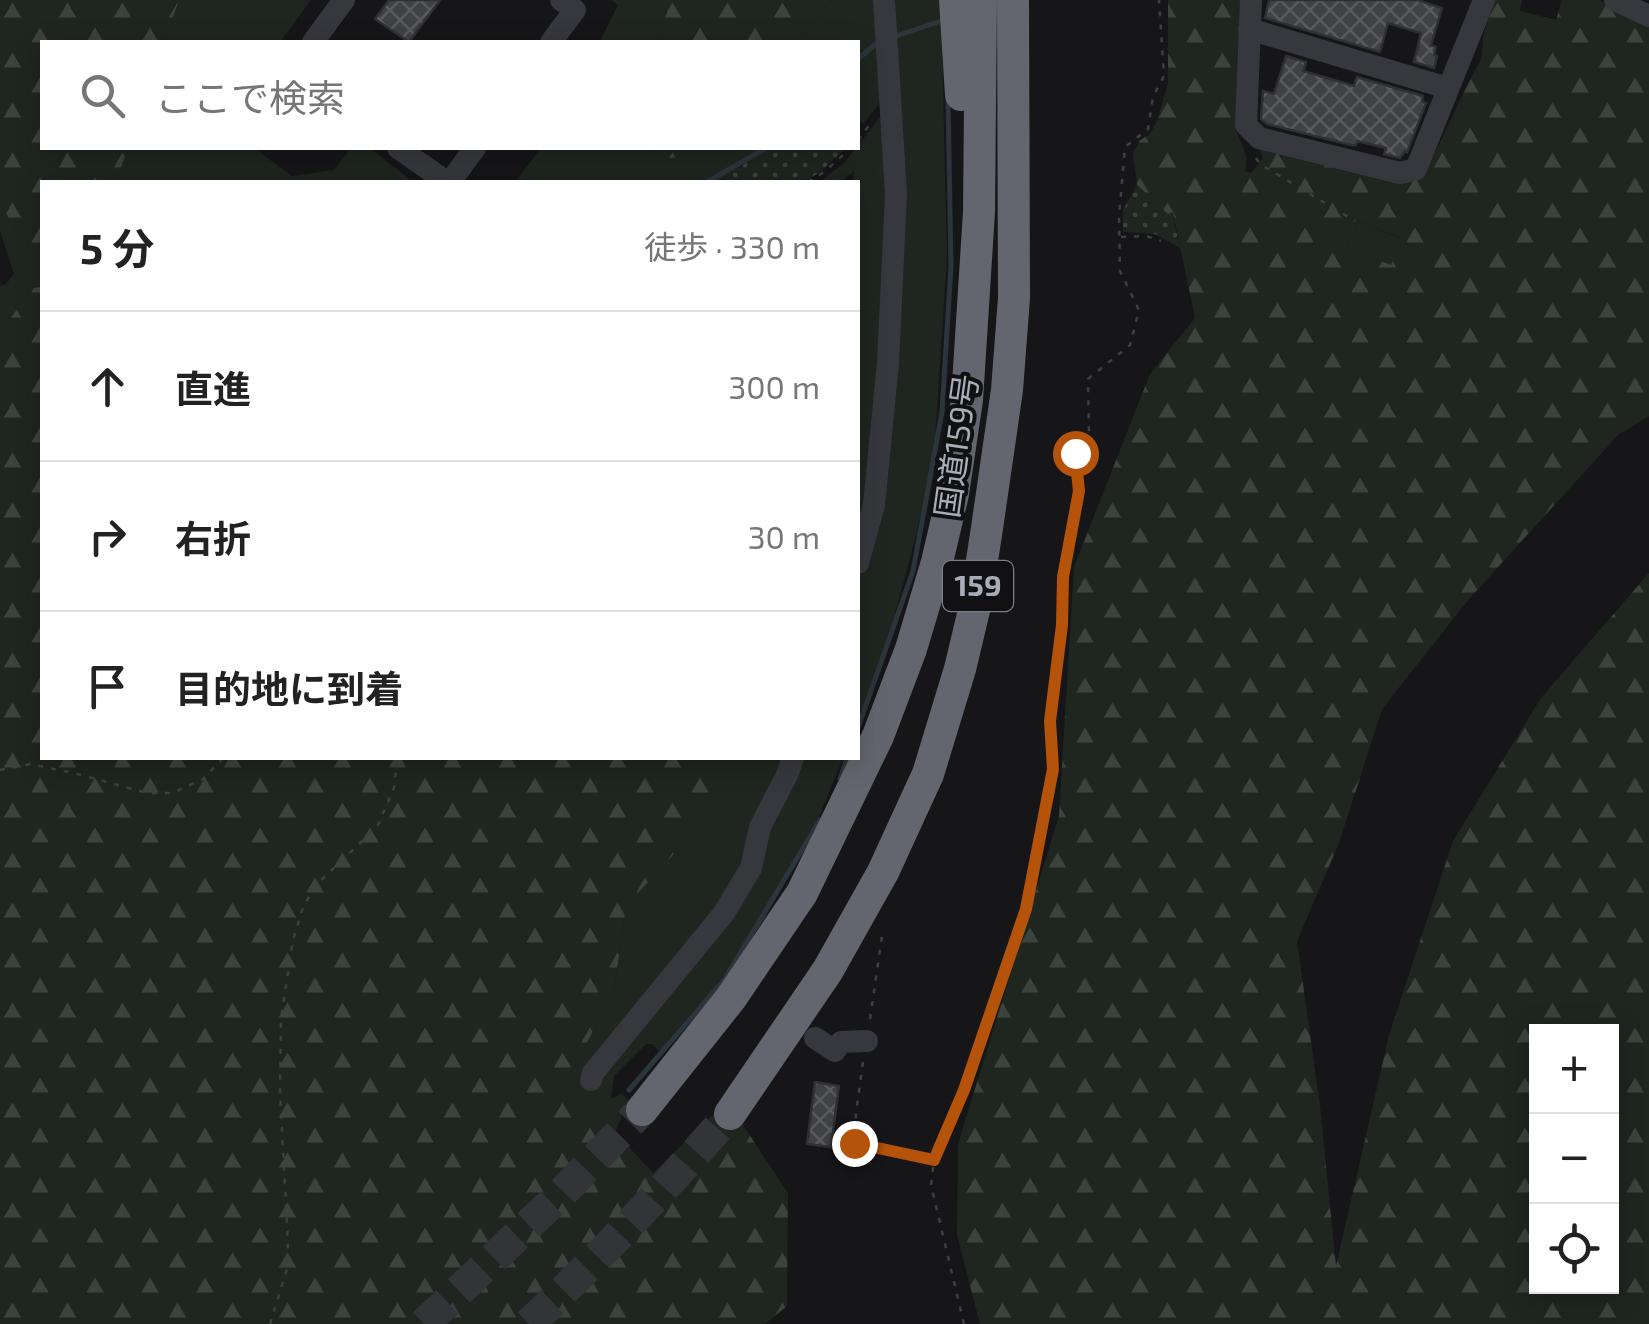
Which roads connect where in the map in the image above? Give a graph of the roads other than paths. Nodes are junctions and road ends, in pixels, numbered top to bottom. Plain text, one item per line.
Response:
1 (344, 0) edge
2 (561, 0) edge
3 (884, 0) edge
4 (955, 0) edge
5 (981, 0) edge
6 (1013, 0) edge
7 (1028, 0) edge
8 (1251, 0) edge
9 (1615, 0) edge
10 (1478, 1) edge
11 (1649, 16) edge
12 (1248, 30) junction
13 (314, 40) edge
14 (552, 40) edge
15 (1448, 88) junction
16 (401, 150) edge
17 (474, 150) edge
18 (446, 180) edge
19 (451, 180) edge
20 (1016, 227) junction
21 (967, 400) junction
22 (860, 555) edge
23 (792, 760) edge
24 (814, 1038) dead end
25 (866, 1041) road end
26 (591, 1080) dead end
27 (642, 1110) tunnel mouth
28 (730, 1114) tunnel mouth

1 - 13 street
2 - 14 street
3 - 22 street
4 - 21 highway, 159
5 - 21 highway, 国道159号 / 159
6 - 20 highway, 国道159号 / 159
7 - 20 highway, 159
8 - 12 street
9 - 11 street
10 - 15 street
12 - 15 street
12 - 15 street
16 - 18 street
17 - 19 street
20 - 28 highway, 国道159号 / 159
21 - 27 highway, 国道159号 / 159
23 - 26 street
24 - 25 street

